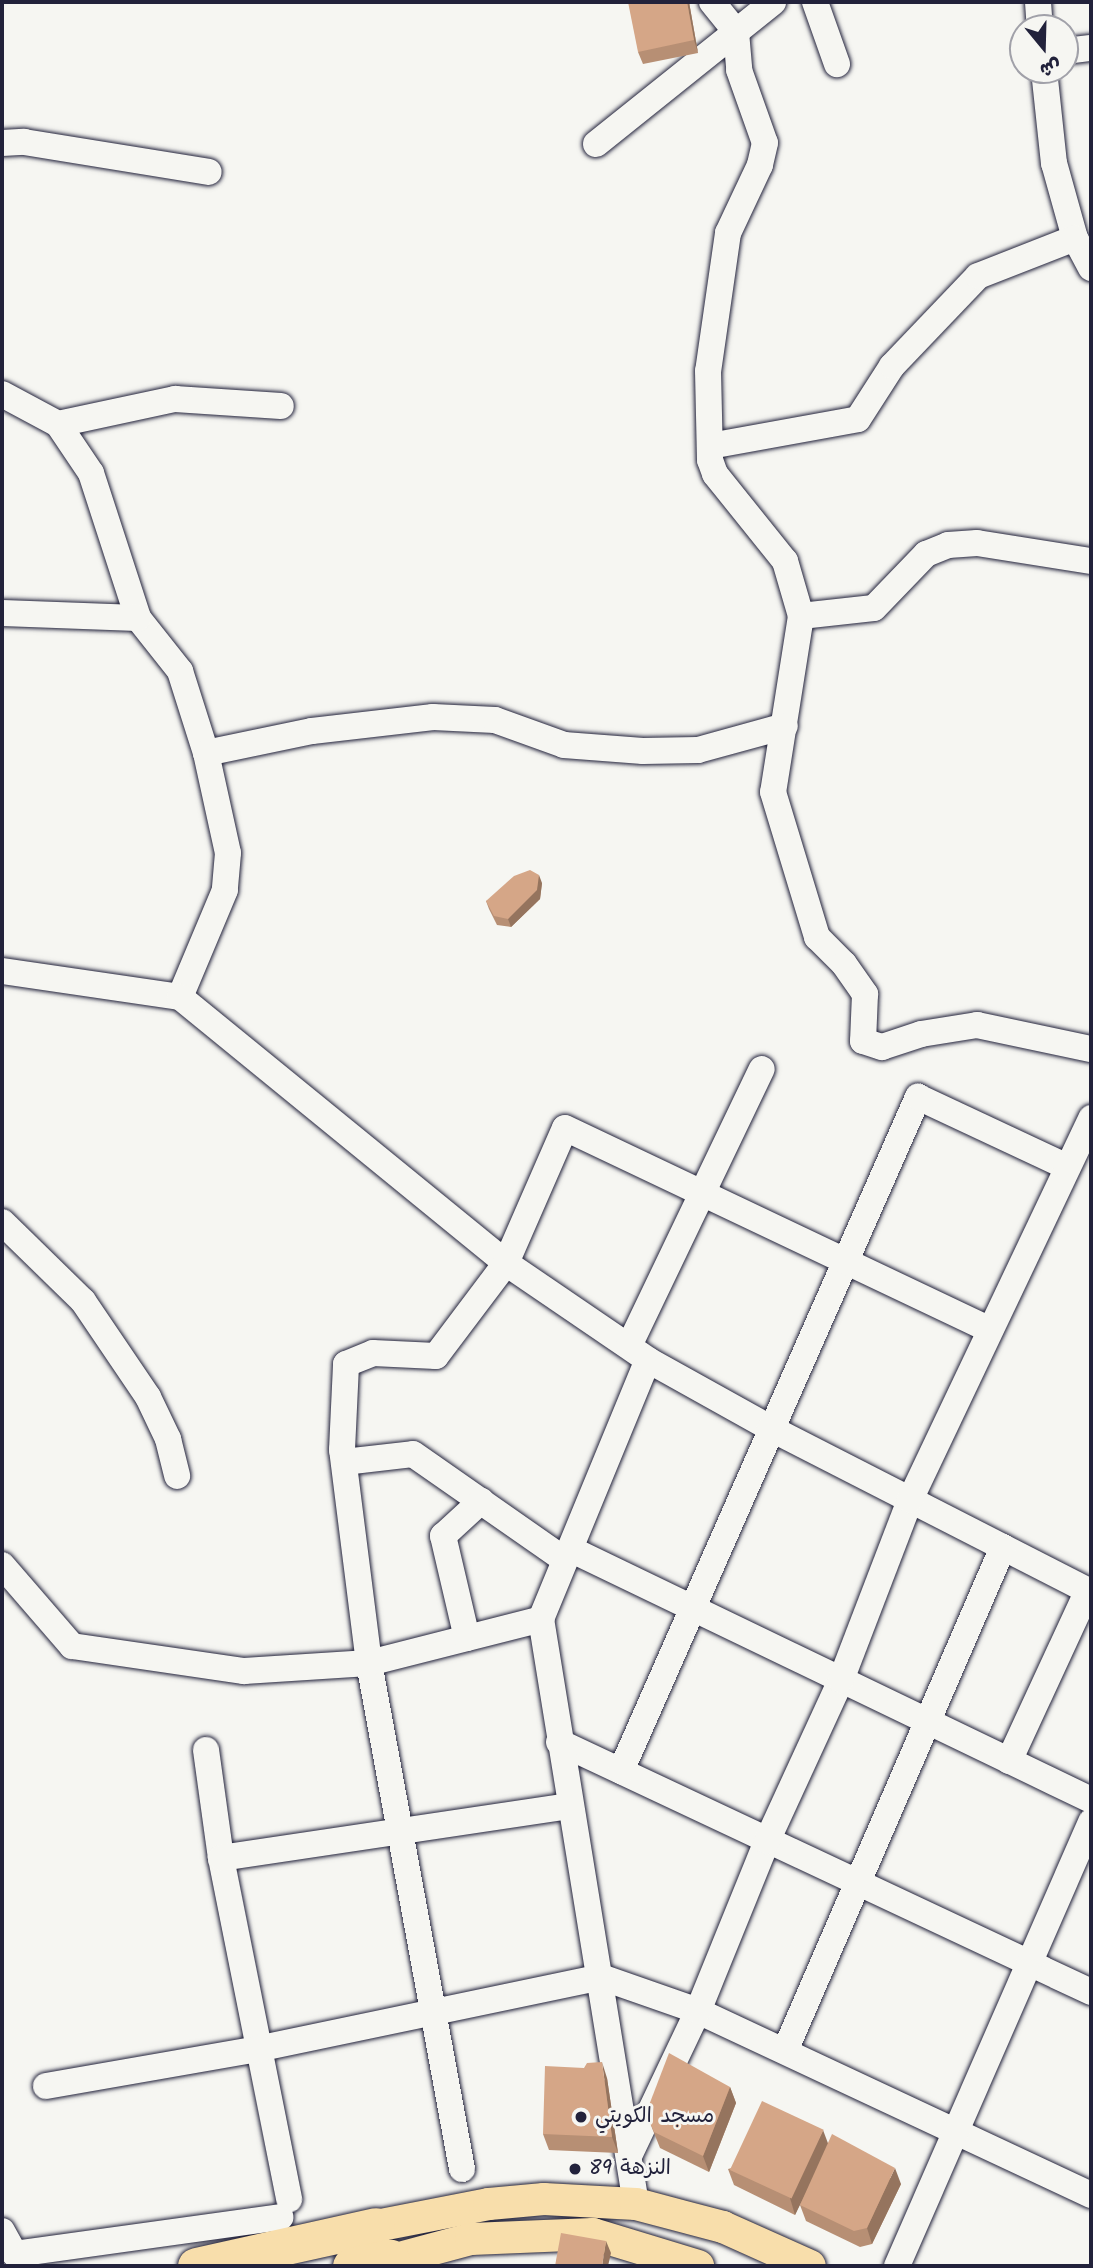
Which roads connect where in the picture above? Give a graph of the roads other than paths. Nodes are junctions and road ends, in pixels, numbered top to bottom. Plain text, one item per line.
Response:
1 (712, 2) edge
2 (773, 2) edge
3 (815, 2) edge
4 (736, 32) junction
5 (837, 64) dead end
6 (1046, 84) edge
7 (2, 144) edge
8 (596, 144) dead end
9 (209, 172) dead end
10 (1075, 238) junction
11 (1091, 268) edge
12 (2, 394) edge
13 (281, 406) dead end
14 (58, 424) junction
15 (710, 446) junction
16 (1091, 561) edge
17 (2, 613) edge
18 (801, 616) junction
19 (138, 618) junction
20 (785, 726) junction
21 (206, 753) junction
22 (2, 971) edge
23 (180, 997) junction
24 (1091, 1049) edge
25 (762, 1069) dead end
26 (1091, 1118) edge
27 (1065, 1166) junction
28 (702, 1193) junction
29 (2, 1222) edge
30 (845, 1261) junction
31 (506, 1263) junction
32 (988, 1329) junction
33 (638, 1353) junction
34 (769, 1429) junction
35 (344, 1462) junction
36 (177, 1476) dead end
37 (911, 1500) junction
38 (481, 1502) junction
39 (1003, 1547) junction
40 (568, 1555) junction
41 (2, 1565) edge
42 (1089, 1591) edge
43 (692, 1608) junction
44 (541, 1619) junction
45 (467, 1638) junction
46 (369, 1663) junction
47 (841, 1680) junction
48 (926, 1721) junction
49 (559, 1742) junction
50 (206, 1750) dead end
51 (1009, 1761) junction
52 (621, 1771) junction
53 (1091, 1800) edge
54 (569, 1806) junction
55 (1091, 1821) edge
56 (400, 1831) junction
57 (767, 1841) junction
58 (221, 1858) junction
59 (856, 1881) junction
60 (1030, 1963) junction
61 (601, 1977) junction
62 (1091, 1992) edge
63 (698, 2011) junction
64 (430, 2014) junction
65 (257, 2049) junction
66 (785, 2051) junction
67 (46, 2086) dead end
68 (955, 2133) junction
69 (630, 2154) junction
70 (462, 2169) dead end
71 (1091, 2195) edge
72 (636, 2204) junction
73 (2, 2231) edge
74 (379, 2250) edge
75 (196, 2266) edge
76 (351, 2266) edge
77 (698, 2266) edge
78 (810, 2266) edge
79 (897, 2266) edge

1 - 4 street
2 - 4 street
3 - 5 street
4 - 8 street
4 - 15 street
6 - 10 street
7 - 9 street
10 - 11 street
10 - 15 street
12 - 14 street
13 - 14 street
14 - 19 street
15 - 18 street
16 - 18 street
17 - 19 street
18 - 20 street
19 - 21 street
20 - 21 street
20 - 24 street
21 - 23 street
22 - 23 street
23 - 31 street
25 - 28 street
26 - 27 street
27 - 30 street
27 - 32 street
28 - 30 street
28 - 31 street
28 - 33 street
29 - 36 street
30 - 32 street
30 - 34 street
31 - 33 street
31 - 35 street
32 - 37 street
33 - 34 street
33 - 40 street
34 - 37 street
34 - 43 street
35 - 38 street
35 - 46 street
37 - 39 street
37 - 47 street
38 - 40 street
38 - 45 street
39 - 42 street
39 - 48 street
40 - 43 street
40 - 44 street
41 - 46 street
42 - 51 street
43 - 47 street
43 - 52 street
44 - 45 street
44 - 49 street
45 - 46 street
46 - 56 street
47 - 48 street
47 - 57 street
48 - 51 street
48 - 59 street
49 - 52 street
49 - 54 street
50 - 58 street
51 - 53 street
52 - 57 street
54 - 56 street
54 - 61 street
55 - 60 street
56 - 58 street
56 - 64 street
57 - 59 street
57 - 63 street
58 - 65 street
59 - 60 street
59 - 66 street
60 - 62 street
60 - 68 street
61 - 63 street
61 - 64 street
61 - 69 street
63 - 66 street
63 - 69 street
64 - 65 street
64 - 70 street
65 - 67 street
65 - 73 street
66 - 68 street
68 - 71 street
68 - 79 street
69 - 72 street
72 - 74 main road
72 - 78 main road
74 - 75 highway
74 - 76 highway
74 - 77 main road

